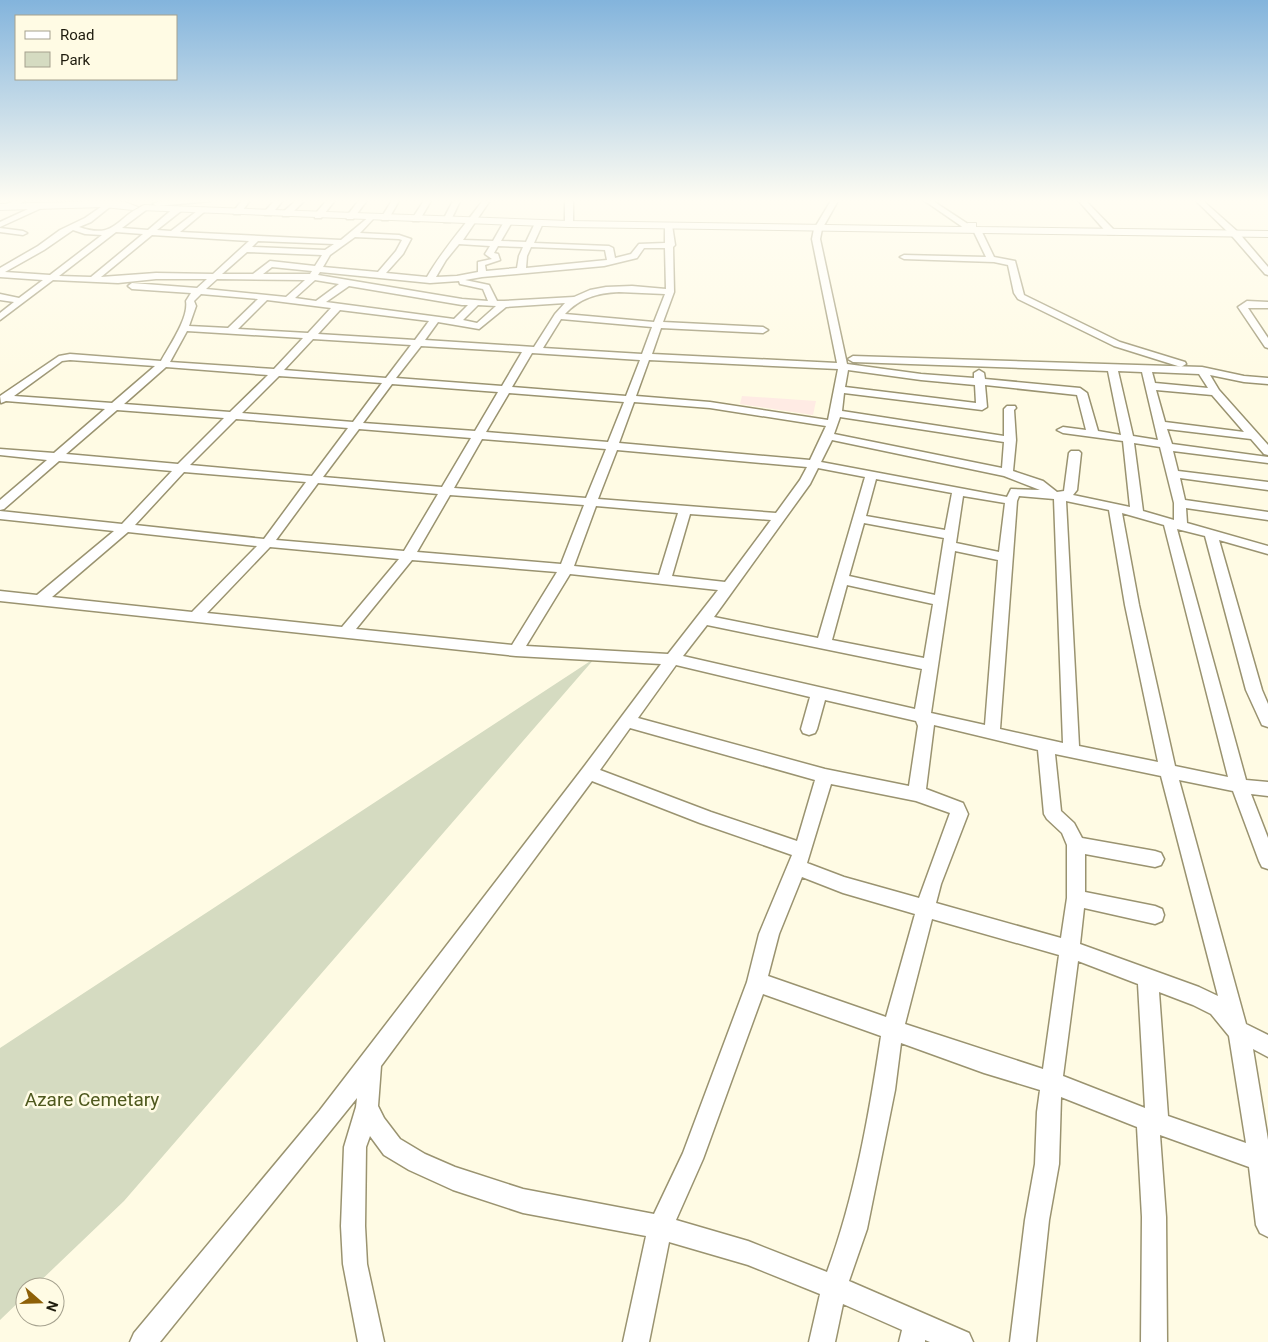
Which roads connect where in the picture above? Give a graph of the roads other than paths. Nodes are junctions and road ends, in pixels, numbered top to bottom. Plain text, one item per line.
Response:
1 (18, 262) edge
2 (74, 262) edge
3 (115, 262) edge
4 (231, 262) edge
5 (322, 262) edge
6 (392, 262) edge
7 (440, 262) edge
8 (490, 262) edge
9 (522, 262) edge
10 (609, 262) edge
11 (671, 262) edge
12 (821, 262) edge
13 (1003, 262) edge
14 (1259, 262) edge
15 (318, 268) junction
16 (521, 270) junction
17 (1268, 272) edge
18 (0, 273) edge
19 (482, 274) junction
20 (215, 276) junction
21 (256, 276) junction
22 (380, 276) junction
23 (313, 277) junction
24 (53, 278) junction
25 (94, 279) junction
26 (457, 279) junction
27 (118, 280) junction
28 (430, 280) junction
29 (348, 282) junction
30 (200, 290) junction
31 (360, 292) junction
32 (670, 292) junction
33 (422, 296) junction
34 (0, 297) edge
35 (264, 298) junction
36 (576, 300) junction
37 (22, 301) junction
38 (378, 301) junction
39 (450, 301) junction
40 (287, 302) junction
41 (475, 303) junction
42 (494, 303) junction
43 (504, 304) junction
44 (316, 305) junction
45 (1268, 305) edge
46 (341, 307) junction
47 (401, 315) junction
48 (558, 316) junction
49 (0, 317) edge
50 (434, 320) junction
51 (456, 322) junction
52 (658, 323) junction
53 (184, 328) junction
54 (231, 330) junction
55 (763, 330) dead end
56 (312, 334) junction
57 (418, 342) junction
58 (1268, 345) edge
59 (533, 350) junction
60 (646, 357) junction
61 (843, 362) junction
62 (164, 364) junction
63 (979, 364) junction
64 (1112, 368) junction
65 (1146, 369) junction
66 (1203, 370) junction
67 (277, 372) junction
68 (389, 380) junction
69 (1268, 381) edge
70 (980, 382) junction
71 (1150, 386) junction
72 (506, 388) junction
73 (840, 389) junction
74 (1215, 392) junction
75 (630, 398) junction
76 (2, 399) edge
77 (116, 407) junction
78 (1011, 408) dead end
79 (234, 416) junction
80 (832, 424) junction
81 (1160, 425) junction
82 (354, 426) junction
83 (1063, 430) dead end
84 (1093, 435) junction
85 (478, 436) junction
86 (1253, 436) junction
87 (1010, 440) junction
88 (1128, 440) junction
89 (612, 446) junction
90 (1166, 446) junction
91 (0, 452) edge
92 (1268, 452) edge
93 (1075, 453) dead end
94 (58, 457) junction
95 (1268, 460) edge
96 (814, 464) junction
97 (182, 467) junction
98 (1008, 473) junction
99 (870, 474) junction
100 (1173, 474) junction
101 (315, 479) junction
102 (1268, 486) edge
103 (446, 491) junction
104 (958, 491) junction
105 (1058, 495) junction
106 (1011, 501) junction
107 (591, 502) junction
108 (1180, 503) junction
109 (0, 506) edge
110 (1115, 507) junction
111 (685, 509) junction
112 (1137, 513) junction
113 (0, 515) edge
114 (780, 516) junction
115 (1268, 516) edge
116 (858, 518) junction
117 (1175, 524) junction
118 (124, 529) junction
119 (1211, 534) junction
120 (950, 540) junction
121 (267, 543) junction
122 (1268, 550) edge
123 (408, 556) junction
124 (1005, 557) junction
125 (566, 569) junction
126 (841, 579) junction
127 (664, 580) junction
128 (728, 587) junction
129 (0, 596) edge
130 (40, 600) junction
131 (941, 600) junction
132 (195, 617) junction
133 (704, 620) junction
134 (345, 633) junction
135 (823, 645) junction
136 (516, 651) junction
137 (672, 658) junction
138 (931, 666) junction
139 (819, 693) junction
140 (922, 717) junction
141 (626, 721) junction
142 (1268, 721) edge
143 (809, 729) dead end
144 (992, 733) junction
145 (1046, 746) junction
146 (1071, 751) junction
147 (1168, 772) junction
148 (589, 773) junction
149 (825, 776) junction
150 (1239, 786) junction
151 (1268, 789) edge
152 (919, 795) junction
153 (1076, 845) junction
154 (1266, 852) edge
155 (800, 859) junction
156 (1155, 860) dead end
157 (1076, 898) junction
158 (925, 908) junction
159 (1155, 915) dead end
160 (1069, 949) junction
161 (1148, 978) junction
162 (757, 982) junction
163 (893, 1030) junction
164 (1237, 1030) junction
165 (1268, 1046) edge
166 (370, 1063) junction
167 (1053, 1083) junction
168 (367, 1107) junction
169 (1152, 1121) junction
170 (1263, 1160) edge
171 (1268, 1225) edge
172 (660, 1227) junction
173 (834, 1287) junction
174 (914, 1333) edge
175 (143, 1342) edge
176 (372, 1342) edge
177 (636, 1342) edge
178 (822, 1342) edge
179 (960, 1342) edge
180 (1023, 1342) edge
181 (1154, 1342) edge

1 - 18 street
2 - 24 street
3 - 25 street
4 - 20 street
5 - 15 street
6 - 22 street
7 - 28 street
8 - 19 street
9 - 16 street
10 - 16 street
11 - 32 street
12 - 61 street
13 - 66 street
14 - 17 street
15 - 21 street
15 - 22 street
15 - 23 street
16 - 19 street
18 - 24 street
19 - 26 street
20 - 21 street
20 - 27 street
20 - 30 street
21 - 23 street
22 - 28 street
23 - 29 street
23 - 40 street
24 - 25 street
24 - 37 street
25 - 27 street
26 - 28 street
26 - 42 street
27 - 30 street
29 - 31 street
29 - 44 street
30 - 35 street
30 - 53 street
31 - 38 street
31 - 46 street
32 - 36 street
32 - 52 street
33 - 38 street
33 - 39 street
33 - 47 street
34 - 37 street
35 - 40 street
35 - 54 street
36 - 43 street
36 - 48 street
37 - 49 street
38 - 46 street
38 - 47 street
39 - 41 street
39 - 50 street
40 - 44 street
41 - 42 street
41 - 51 street
42 - 43 street
43 - 51 street
44 - 46 street
45 - 58 street
46 - 56 street
47 - 50 street
48 - 52 street
48 - 59 street
50 - 51 street
50 - 57 street
52 - 55 street
52 - 60 street
53 - 54 street
53 - 62 street
54 - 56 street
56 - 57 street
56 - 67 street
57 - 59 street
57 - 68 street
59 - 60 street
59 - 72 street
60 - 61 street
60 - 75 street
61 - 63 street
61 - 70 street
61 - 73 street
62 - 67 street
62 - 76 street
62 - 77 street
63 - 64 street
63 - 70 street
64 - 65 street
64 - 88 street
65 - 66 street
65 - 71 street
66 - 69 street
66 - 74 street
67 - 68 street
67 - 79 street
68 - 72 street
68 - 82 street
70 - 73 street
70 - 84 street
71 - 74 street
71 - 81 street
72 - 75 street
72 - 85 street
73 - 80 street
74 - 86 street
75 - 80 street
75 - 89 street
76 - 77 street
77 - 79 street
77 - 94 street
78 - 87 street
79 - 82 street
79 - 97 street
80 - 87 street
80 - 96 street
80 - 98 street
81 - 86 street
81 - 90 street
82 - 85 street
82 - 101 street
83 - 84 street
84 - 88 street
85 - 89 street
85 - 103 street
86 - 92 street
87 - 98 street
88 - 90 street
88 - 112 street
89 - 96 street
89 - 107 street
90 - 95 street
90 - 100 street
91 - 94 street
93 - 105 street
94 - 97 street
94 - 109 street
96 - 99 street
96 - 114 street
97 - 101 street
97 - 118 street
98 - 105 street
99 - 104 street
99 - 116 street
100 - 102 street
100 - 108 street
101 - 103 street
101 - 121 street
103 - 107 street
103 - 123 street
104 - 106 street
104 - 120 street
105 - 106 street
105 - 110 street
105 - 146 street
106 - 124 street
107 - 111 street
107 - 125 street
108 - 115 street
108 - 117 street
110 - 112 street
110 - 147 street
111 - 114 street
111 - 127 street
112 - 117 street
113 - 118 street
114 - 128 street
116 - 120 street
116 - 126 street
117 - 119 street
117 - 150 street
118 - 121 street
118 - 130 street
119 - 122 street
119 - 142 street
120 - 124 street
120 - 131 street
121 - 123 street
121 - 132 street
123 - 125 street
123 - 134 street
124 - 144 street
125 - 127 street
125 - 136 street
126 - 131 street
126 - 135 street
127 - 128 street
128 - 133 street
129 - 130 street
130 - 132 street
131 - 138 street
132 - 134 street
133 - 135 street
133 - 137 street
134 - 136 street
135 - 138 street
136 - 137 street
137 - 139 street
137 - 141 street
138 - 140 street
139 - 140 street
139 - 143 street
140 - 144 street
140 - 152 street
141 - 148 street
141 - 149 street
144 - 145 street
145 - 146 street
145 - 153 street
146 - 147 street
147 - 150 street
147 - 164 street
148 - 155 street
148 - 166 street
149 - 152 street
149 - 155 street
150 - 151 street
150 - 154 street
152 - 158 street
153 - 156 street
153 - 157 street
155 - 158 street
155 - 162 street
157 - 159 street
157 - 160 street
158 - 160 street
158 - 163 street
160 - 161 street
160 - 167 street
161 - 164 street
161 - 169 street
162 - 163 street
162 - 172 street
163 - 167 street
163 - 173 street
164 - 165 street
164 - 170 street
166 - 168 street
166 - 175 street
167 - 169 street
167 - 180 street
168 - 172 street
168 - 176 street
169 - 170 street
169 - 181 street
170 - 171 street
172 - 173 street
172 - 177 street
173 - 174 street
173 - 178 street
174 - 179 street

